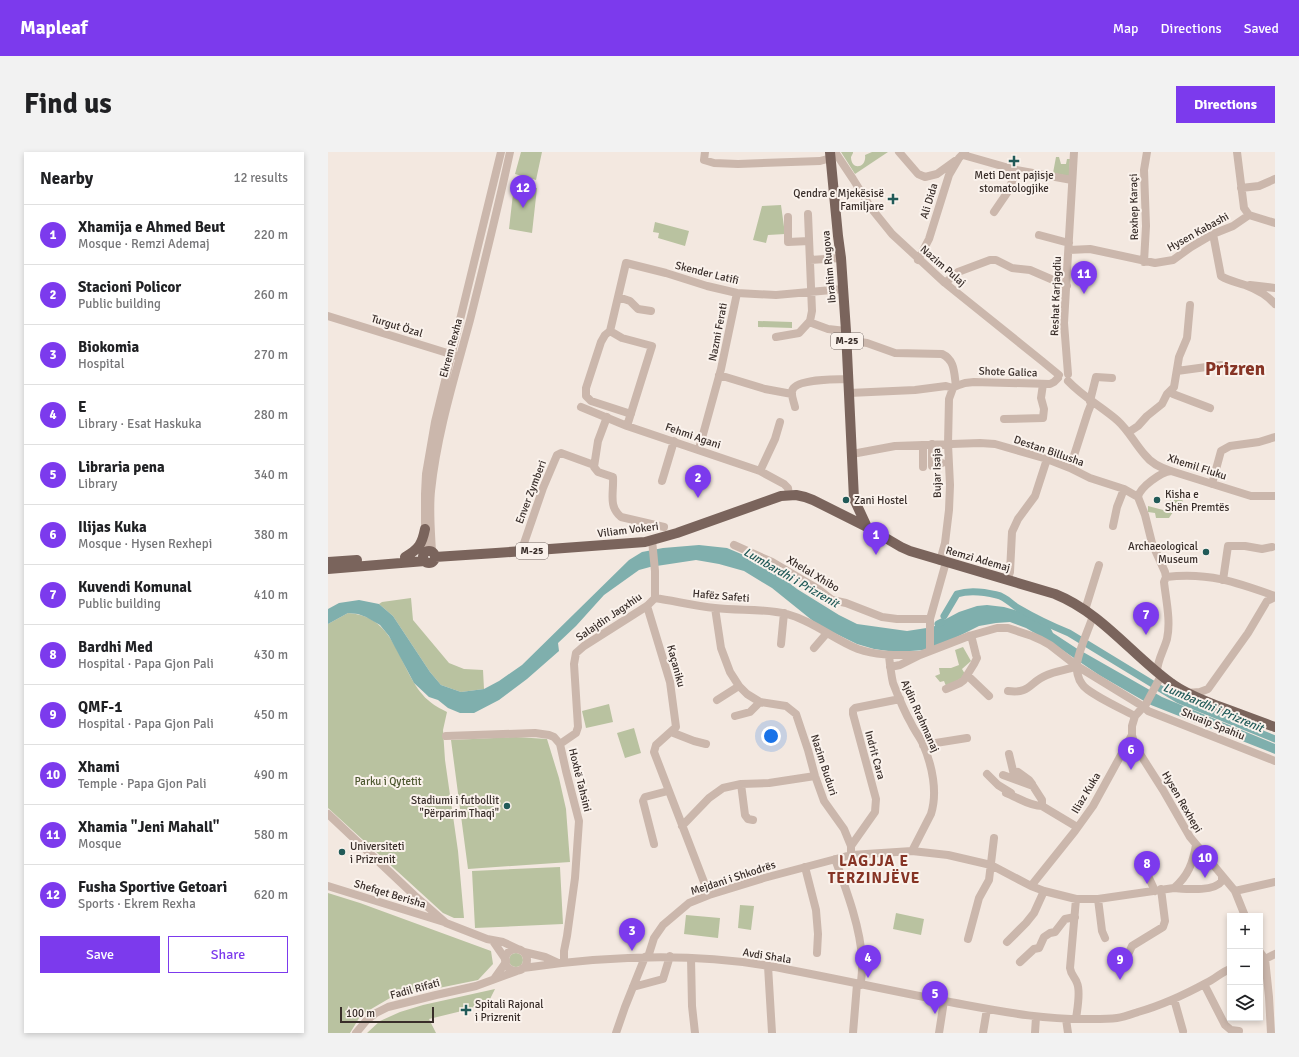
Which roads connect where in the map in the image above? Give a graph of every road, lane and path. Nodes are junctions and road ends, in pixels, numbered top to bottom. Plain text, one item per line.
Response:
1 (501, 152) edge
2 (510, 152) edge
3 (899, 152) edge
4 (1074, 152) edge
5 (1147, 152) edge
6 (1237, 152) edge
7 (832, 154) edge
8 (962, 155) edge
9 (704, 156) edge
10 (1016, 170) junction
11 (931, 176) junction
12 (1275, 179) edge
13 (1072, 180) junction
14 (945, 185) junction
15 (1241, 188) junction
16 (994, 212) dead end
17 (808, 214) dead end
18 (1249, 215) junction
19 (788, 217) dead end
20 (1275, 223) edge
21 (1213, 234) junction
22 (1039, 235) dead end
23 (809, 241) junction
24 (1069, 246) junction
25 (841, 258) junction
26 (810, 260) junction
27 (918, 260) junction
28 (1144, 262) junction
29 (945, 284) junction
30 (1244, 285) junction
31 (1067, 286) junction
32 (1275, 288) edge
33 (843, 289) junction
34 (811, 292) junction
35 (737, 293) junction
36 (618, 297) junction
37 (1275, 304) edge
38 (1190, 305) dead end
39 (651, 311) dead end
40 (328, 316) edge
41 (809, 322) junction
42 (610, 330) junction
43 (847, 335) junction
44 (776, 337) dead end
45 (452, 355) junction
46 (460, 357) junction
47 (1221, 365) dead end
48 (1177, 371) junction
49 (719, 376) junction
50 (1059, 377) junction
51 (1068, 377) junction
52 (1112, 378) dead end
53 (849, 379) junction
54 (1043, 384) junction
55 (954, 387) junction
56 (1172, 390) junction
57 (849, 393) junction
58 (792, 394) junction
59 (1091, 402) junction
60 (582, 407) dead end
61 (795, 407) dead end
62 (1210, 408) dead end
63 (631, 414) junction
64 (608, 417) junction
65 (1004, 419) dead end
66 (780, 422) dead end
67 (627, 426) junction
68 (1129, 432) junction
69 (1275, 437) edge
70 (674, 441) junction
71 (932, 444) junction
72 (948, 444) junction
73 (923, 445) junction
74 (698, 449) junction
75 (852, 454) junction
76 (1047, 459) junction
77 (942, 463) dead end
78 (594, 465) junction
79 (923, 467) dead end
80 (1070, 468) junction
81 (760, 471) junction
82 (1171, 471) junction
83 (662, 481) dead end
84 (1212, 484) junction
85 (1124, 489) junction
86 (789, 495) junction
87 (1275, 496) edge
88 (1138, 497) junction
89 (854, 499) junction
90 (839, 512) junction
91 (1113, 526) dead end
92 (664, 527) dead end
93 (867, 527) junction
94 (425, 529) junction
95 (652, 543) junction
96 (734, 545) dead end
97 (1272, 547) dead end
98 (521, 552) junction
99 (428, 556) junction
100 (405, 557) junction
101 (328, 562) edge
102 (943, 562) junction
103 (1099, 565) dead end
104 (328, 569) edge
105 (1166, 577) junction
106 (1007, 580) junction
107 (1223, 580) junction
108 (1275, 597) edge
109 (655, 598) junction
110 (647, 606) junction
111 (715, 608) junction
112 (1085, 610) junction
113 (784, 613) junction
114 (1094, 616) junction
115 (930, 621) junction
116 (827, 633) junction
117 (969, 636) junction
118 (781, 644) dead end
119 (814, 648) dead end
120 (930, 648) junction
121 (920, 655) junction
122 (889, 656) junction
123 (1077, 664) junction
124 (890, 667) junction
125 (967, 675) junction
126 (1158, 677) junction
127 (739, 686) junction
128 (946, 688) dead end
129 (1008, 691) dead end
130 (1187, 693) junction
131 (989, 696) dead end
132 (900, 699) junction
133 (717, 700) dead end
134 (760, 702) junction
135 (1145, 706) junction
136 (734, 716) dead end
137 (1135, 716) junction
138 (1275, 727) edge
139 (671, 732) junction
140 (1132, 735) junction
141 (446, 736) dead end
142 (967, 738) dead end
143 (560, 744) junction
144 (706, 744) dead end
145 (924, 745) junction
146 (1010, 754) dead end
147 (1275, 761) edge
148 (987, 774) dead end
149 (1004, 774) dead end
150 (1016, 775) junction
151 (815, 776) junction
152 (741, 784) junction
153 (668, 791) junction
154 (1042, 806) junction
155 (328, 814) edge
156 (753, 820) dead end
157 (682, 826) junction
158 (1077, 827) junction
159 (994, 838) dead end
160 (654, 844) dead end
161 (1196, 845) junction
162 (851, 846) junction
163 (912, 851) junction
164 (851, 855) junction
165 (835, 859) junction
166 (991, 865) junction
167 (1143, 865) dead end
168 (805, 867) junction
169 (1222, 876) junction
170 (1275, 882) edge
171 (328, 886) edge
172 (1031, 886) junction
173 (1174, 888) junction
174 (1158, 890) junction
175 (1044, 891) junction
176 (1235, 891) junction
177 (709, 895) junction
178 (1076, 899) junction
179 (1098, 899) junction
180 (1244, 913) edge
181 (1075, 917) junction
182 (446, 923) junction
183 (1105, 938) dead end
184 (968, 939) dead end
185 (494, 941) junction
186 (1007, 942) dead end
187 (522, 951) junction
188 (817, 953) dead end
189 (1275, 954) edge
190 (670, 956) junction
191 (1263, 956) edge
192 (647, 957) junction
193 (691, 958) junction
194 (1118, 960) dead end
195 (506, 961) junction
196 (1020, 962) dead end
197 (561, 963) junction
198 (768, 966) junction
199 (1263, 966) edge
200 (520, 970) junction
201 (1227, 970) edge
202 (491, 980) junction
203 (1204, 984) junction
204 (859, 985) junction
205 (633, 987) junction
206 (1174, 999) junction
207 (944, 1001) junction
208 (987, 1009) junction
209 (1036, 1017) junction
210 (1066, 1019) junction
211 (1076, 1019) junction
212 (1183, 1031) dead end
213 (1239, 1031) dead end
214 (356, 1033) edge
215 (616, 1033) edge
216 (695, 1033) edge
217 (772, 1033) edge
218 (853, 1033) edge
219 (939, 1033) edge
220 (983, 1033) edge
221 (1035, 1033) edge
222 (1068, 1033) edge
223 (1271, 1033) edge

1 - 45 street, Ekrem Rexha
2 - 46 street, Ekrem Rexha
3 - 11 street
4 - 13 street, Reshat Karjagdiu
5 - 28 street, Rexhep Karaçi
6 - 15 street
7 - 9 street
7 - 25 main road, Ibrahim Rugova / M-25
7 - 27 street, Nazim Pulaj
8 - 10 street
8 - 11 street
8 - 14 street, Ali Dida
10 - 13 street
10 - 16 street
11 - 14 street
12 - 15 street
13 - 24 street, Reshat Karjagdiu
14 - 27 street, Ali Dida
15 - 18 street
17 - 23 street
18 - 20 street
18 - 21 street, Hysen Kabashi
19 - 23 street
21 - 28 street, Hysen Kabashi
21 - 30 street
22 - 24 street, Reshat Karjagdiu
23 - 26 street
24 - 28 street, Hysen Kabashi
24 - 31 street, Reshat Karjagdiu
25 - 26 street
25 - 33 main road, Ibrahim Rugova / M-25
26 - 34 street
27 - 29 street, Nazim Pulaj
29 - 31 street
29 - 50 street, Nazim Pulaj
30 - 32 street
30 - 37 street
31 - 51 street, Reshat Karjagdiu
33 - 34 street, Skender Latifi
33 - 43 main road, Ibrahim Rugova / M-25
34 - 35 street, Skender Latifi
34 - 41 street
35 - 36 street, Skender Latifi
35 - 49 street, Nazmi Ferati
36 - 39 street
36 - 42 street, Skender Latifi
38 - 48 street
40 - 45 street, Turgut Özal
41 - 43 street
41 - 44 street
42 - 63 street
42 - 63 street, Skender Latifi
43 - 53 main road, Ibrahim Rugova / M-25
43 - 55 street
45 - 46 street, Turgut Özal
45 - 94 street, Ekrem Rexha
46 - 99 street, Ekrem Rexha
47 - 48 street
48 - 56 street
49 - 58 street, Nazmi Ferati
49 - 74 street, Nazmi Ferati
50 - 51 street
50 - 54 street, Shote Galica
51 - 59 street, Xhemil Fluku
52 - 59 street
53 - 57 main road, Ibrahim Rugova / M-25
53 - 58 street
54 - 55 street, Shote Galica
54 - 65 street
55 - 57 street, Shote Galica
55 - 72 street, Bujar Isaja
56 - 62 street
56 - 68 street
57 - 75 main road, Ibrahim Rugova / M-25
58 - 61 street
59 - 68 street, Xhemil Fluku
59 - 80 street
60 - 64 street, Fehmi Agani
63 - 67 street
64 - 67 street, Fehmi Agani
64 - 78 street
66 - 81 street
67 - 70 street, Fehmi Agani
68 - 82 street, Xhemil Fluku
69 - 84 street
70 - 74 street, Fehmi Agani
70 - 83 street
71 - 72 street, Destan Billusha
71 - 73 street, Destan Billusha
71 - 77 street
72 - 76 street, Destan Billusha
72 - 102 street, Bujar Isaja
73 - 75 street, Destan Billusha
73 - 79 street
74 - 81 street, Fehmi Agani
75 - 89 main road, Ibrahim Rugova / M-25
76 - 80 street, Destan Billusha
76 - 106 street
78 - 92 street
78 - 98 street, Enver Zymberi
80 - 85 street, Destan Billusha
81 - 86 street, Fehmi Agani
82 - 84 street, Xhemil Fluku
82 - 88 street
84 - 87 street, Xhemil Fluku
85 - 88 street, Destan Billusha
85 - 91 street
86 - 90 main road, Viliam Vokeri / M-25
86 - 95 main road, Viliam Vokeri / M-25
88 - 105 street
89 - 90 main road
89 - 93 main road, Ibrahim Rugova
90 - 93 main road, Viliam Vokeri
93 - 102 main road, Remzi Ademaj
94 - 99 street, Ekrem Rexha
94 - 100 main road
95 - 98 main road, Viliam Vokeri / M-25
95 - 109 street, Salajdin Jagxhiu
96 - 115 street, Xhelal Xhibo
97 - 107 street
98 - 99 main road, Viliam Vokeri / M-25
99 - 100 main road, Viliam Vokeri / M-25
99 - 104 main road, Viliam Vokeri / M-25
100 - 101 main road, Viliam Vokeri / M-25
102 - 106 main road, Remzi Ademaj
102 - 115 street
103 - 112 street
105 - 107 street
105 - 126 street
106 - 112 main road, Remzi Ademaj
107 - 108 street
108 - 130 street
109 - 110 street, Salajdin Jagxhiu
109 - 111 street, Hafëz Safeti
110 - 139 street, Kaçaniku
110 - 143 street, Salajdin Jagxhiu
111 - 113 street, Hafëz Safeti
111 - 127 street, Nazim Buduri
112 - 114 main road, Remzi Ademaj
113 - 116 street, Hafëz Safeti
113 - 118 street
114 - 123 street
114 - 126 main road, Remzi Ademaj
115 - 120 street
116 - 119 street
116 - 122 street, Hafëz Safeti
117 - 120 street, Shuaip Spahiu
117 - 123 street, Shuaip Spahiu
117 - 125 street
120 - 121 street, Shuaip Spahiu
121 - 122 street, Hafëz Safeti
121 - 124 street, Shuaip Spahiu
122 - 124 street, Ajdin Rrahmanaj
123 - 129 street
123 - 135 street, Shuaip Spahiu
123 - 137 street
124 - 132 street, Ajdin Rrahmanaj
125 - 128 street
125 - 131 street
126 - 130 main road, Remzi Ademaj
126 - 135 street
127 - 133 street
127 - 134 street, Nazim Buduri
130 - 138 main road, Remzi Ademaj
132 - 145 street, Ajdin Rrahmanaj
132 - 162 street, Indrit Cara
134 - 136 street
134 - 151 street, Nazim Buduri
135 - 137 street
135 - 147 street, Shuaip Spahiu
137 - 140 street, Iliaz Kuka
139 - 144 street
139 - 153 street
140 - 158 street, Iliaz Kuka
140 - 161 street, Hysen Rexhepi
141 - 143 street, Hoxhë Tahsini
142 - 145 street
143 - 197 street, Hoxhë Tahsini
145 - 163 street, Ajdin Rrahmanaj
146 - 150 street
148 - 154 street
149 - 150 street
150 - 154 street
151 - 152 street
151 - 162 street, Nazim Buduri
152 - 156 street
152 - 157 street
153 - 157 street
153 - 160 street
154 - 158 street
155 - 182 street
157 - 177 street
158 - 172 street, Iliaz Kuka
159 - 166 street
161 - 169 street, Hysen Rexhepi
161 - 173 street
162 - 164 street, Nazim Buduri
163 - 164 street, Mejdani i Shkodrës
163 - 166 street, Mejdani i Shkodrës
164 - 165 street, Mejdani i Shkodrës
165 - 168 street, Mejdani i Shkodrës
165 - 204 street
166 - 172 street, Mejdani i Shkodrës
166 - 184 street
167 - 174 street
168 - 177 street, Mejdani i Shkodrës
168 - 188 street
169 - 173 street, Mejdani i Shkodrës
169 - 176 street, Hysen Rexhepi
170 - 176 street
171 - 182 street, Shefqet Berisha
172 - 175 street, Mejdani i Shkodrës
173 - 174 street, Mejdani i Shkodrës
174 - 179 street, Mejdani i Shkodrës
174 - 194 street
175 - 178 street, Mejdani i Shkodrës
175 - 186 street
176 - 180 street, Hysen Rexhepi
177 - 192 street, Mejdani i Shkodrës
178 - 179 street, Mejdani i Shkodrës
178 - 181 street
179 - 183 street
181 - 196 street
181 - 211 street
182 - 185 street, Shefqet Berisha
185 - 187 street, Shefqet Berisha
185 - 195 street
187 - 195 street
187 - 197 street, Shefqet Berisha
187 - 200 street
189 - 191 street
190 - 192 street, Avdi Shala
190 - 193 street, Avdi Shala
190 - 205 street
192 - 197 street, Avdi Shala
192 - 205 street, Mejdani i Shkodrës
193 - 198 street, Avdi Shala
193 - 216 street
195 - 200 street
195 - 202 street
197 - 200 street, Fadil Rifati
198 - 204 street, Avdi Shala
198 - 217 street
199 - 223 street
200 - 202 street, Fadil Rifati
201 - 203 street, Avdi Shala
202 - 214 street, Fadil Rifati
203 - 206 street, Avdi Shala
203 - 213 street
204 - 207 street, Avdi Shala
204 - 218 street
205 - 215 street, Mejdani i Shkodrës
206 - 211 street, Avdi Shala
206 - 212 street
207 - 208 street, Avdi Shala
207 - 219 street
208 - 209 street, Avdi Shala
208 - 220 street
209 - 210 street, Avdi Shala
209 - 221 street
210 - 211 street, Avdi Shala
210 - 222 street

